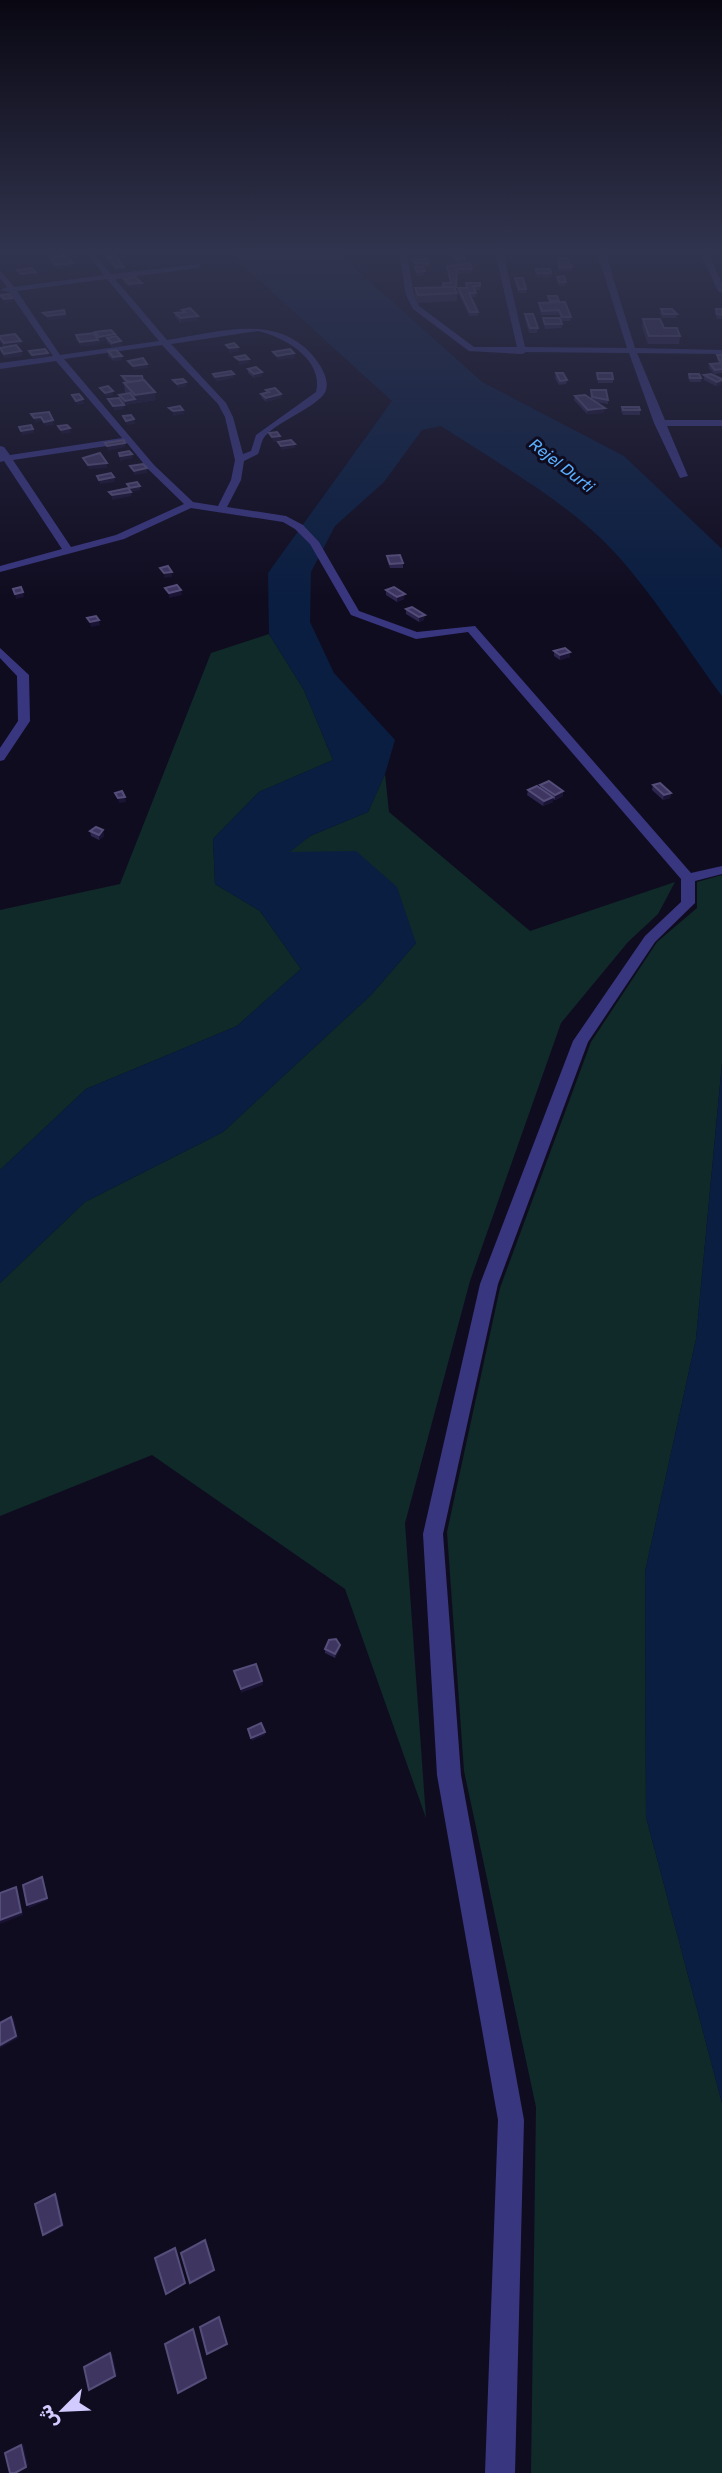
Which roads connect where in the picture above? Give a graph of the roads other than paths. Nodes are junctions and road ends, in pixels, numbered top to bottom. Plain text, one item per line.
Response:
1 (66, 367) edge
2 (188, 367) edge
3 (318, 367) edge
4 (638, 367) edge
5 (659, 423) junction
6 (722, 423) edge
7 (129, 440) junction
8 (0, 447) edge
9 (4, 459) edge
10 (240, 460) junction
11 (683, 476) dead end
12 (190, 505) junction
13 (222, 508) junction
14 (69, 552) junction
15 (0, 569) edge
16 (0, 651) edge
17 (0, 757) edge
18 (722, 870) edge
19 (688, 878) junction
20 (500, 2473) edge

1 - 7 street
2 - 10 street
3 - 10 street
4 - 5 street
5 - 6 street
5 - 11 street
7 - 9 street
7 - 12 street
8 - 9 street
9 - 14 street
10 - 13 street
12 - 13 street
12 - 14 street
13 - 19 street
14 - 15 street
16 - 17 street
18 - 19 street
19 - 20 street

